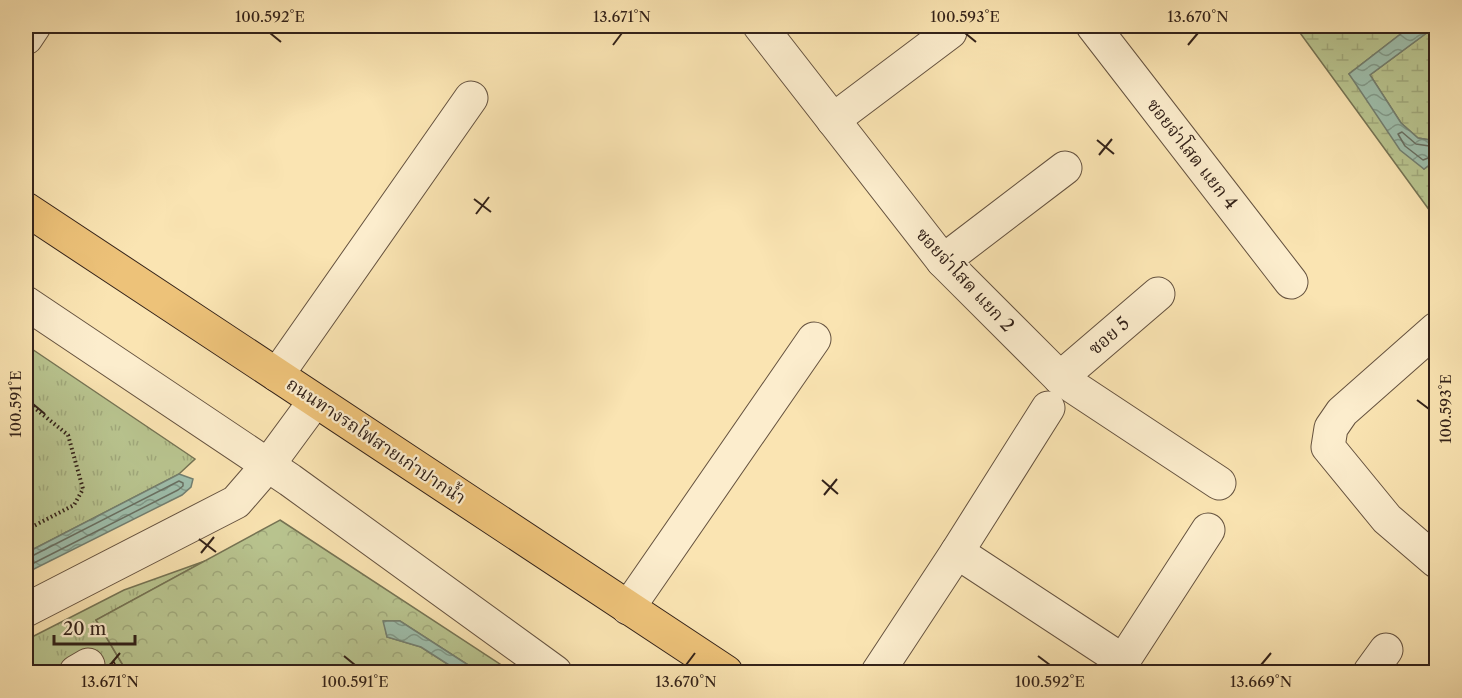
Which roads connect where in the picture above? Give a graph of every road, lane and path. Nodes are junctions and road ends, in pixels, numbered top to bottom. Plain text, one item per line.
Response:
1 (759, 26) edge
2 (1093, 26) edge
3 (950, 32) dead end
4 (471, 98) dead end
5 (833, 120) junction
6 (1065, 168) dead end
7 (26, 209) edge
8 (943, 261) junction
9 (1291, 282) dead end
10 (1158, 294) dead end
11 (26, 303) edge
12 (1437, 329) edge
13 (814, 339) dead end
14 (277, 375) junction
15 (1054, 393) junction
16 (26, 401) edge
17 (315, 401) junction
18 (268, 465) junction
19 (1219, 483) dead end
20 (26, 530) edge
21 (1208, 530) dead end
22 (957, 552) junction
23 (1437, 561) edge
24 (628, 608) junction
25 (26, 610) edge
26 (1119, 667) edge
27 (555, 672) edge
28 (726, 672) edge
29 (878, 672) edge

1 - 5 street, ซอยจ่าโสด แยก 2
2 - 9 street, ซอยจ่าโสด แยก 4
3 - 5 street
4 - 14 street
5 - 8 street, ซอยจ่าโสด แยก 2
6 - 8 street
7 - 14 main road, ถนนทางรถไฟสายเก่าปากน้ำ
8 - 15 street, ซอยจ่าโสด แยก 2
10 - 15 street, ซอย 5
11 - 18 street
12 - 23 street
13 - 24 street
14 - 17 main road, ถนนทางรถไฟสายเก่าปากน้ำ
15 - 19 street, ซอยจ่าโสด แยก 2
15 - 22 street, ซอย 5
16 - 20 path
17 - 18 street
17 - 24 main road, ถนนทางรถไฟสายเก่าปากน้ำ
18 - 25 street
18 - 27 street
21 - 26 street
22 - 26 street
22 - 29 street, ซอย 5
24 - 28 main road, ถนนทางรถไฟสายเก่าปากน้ำ

